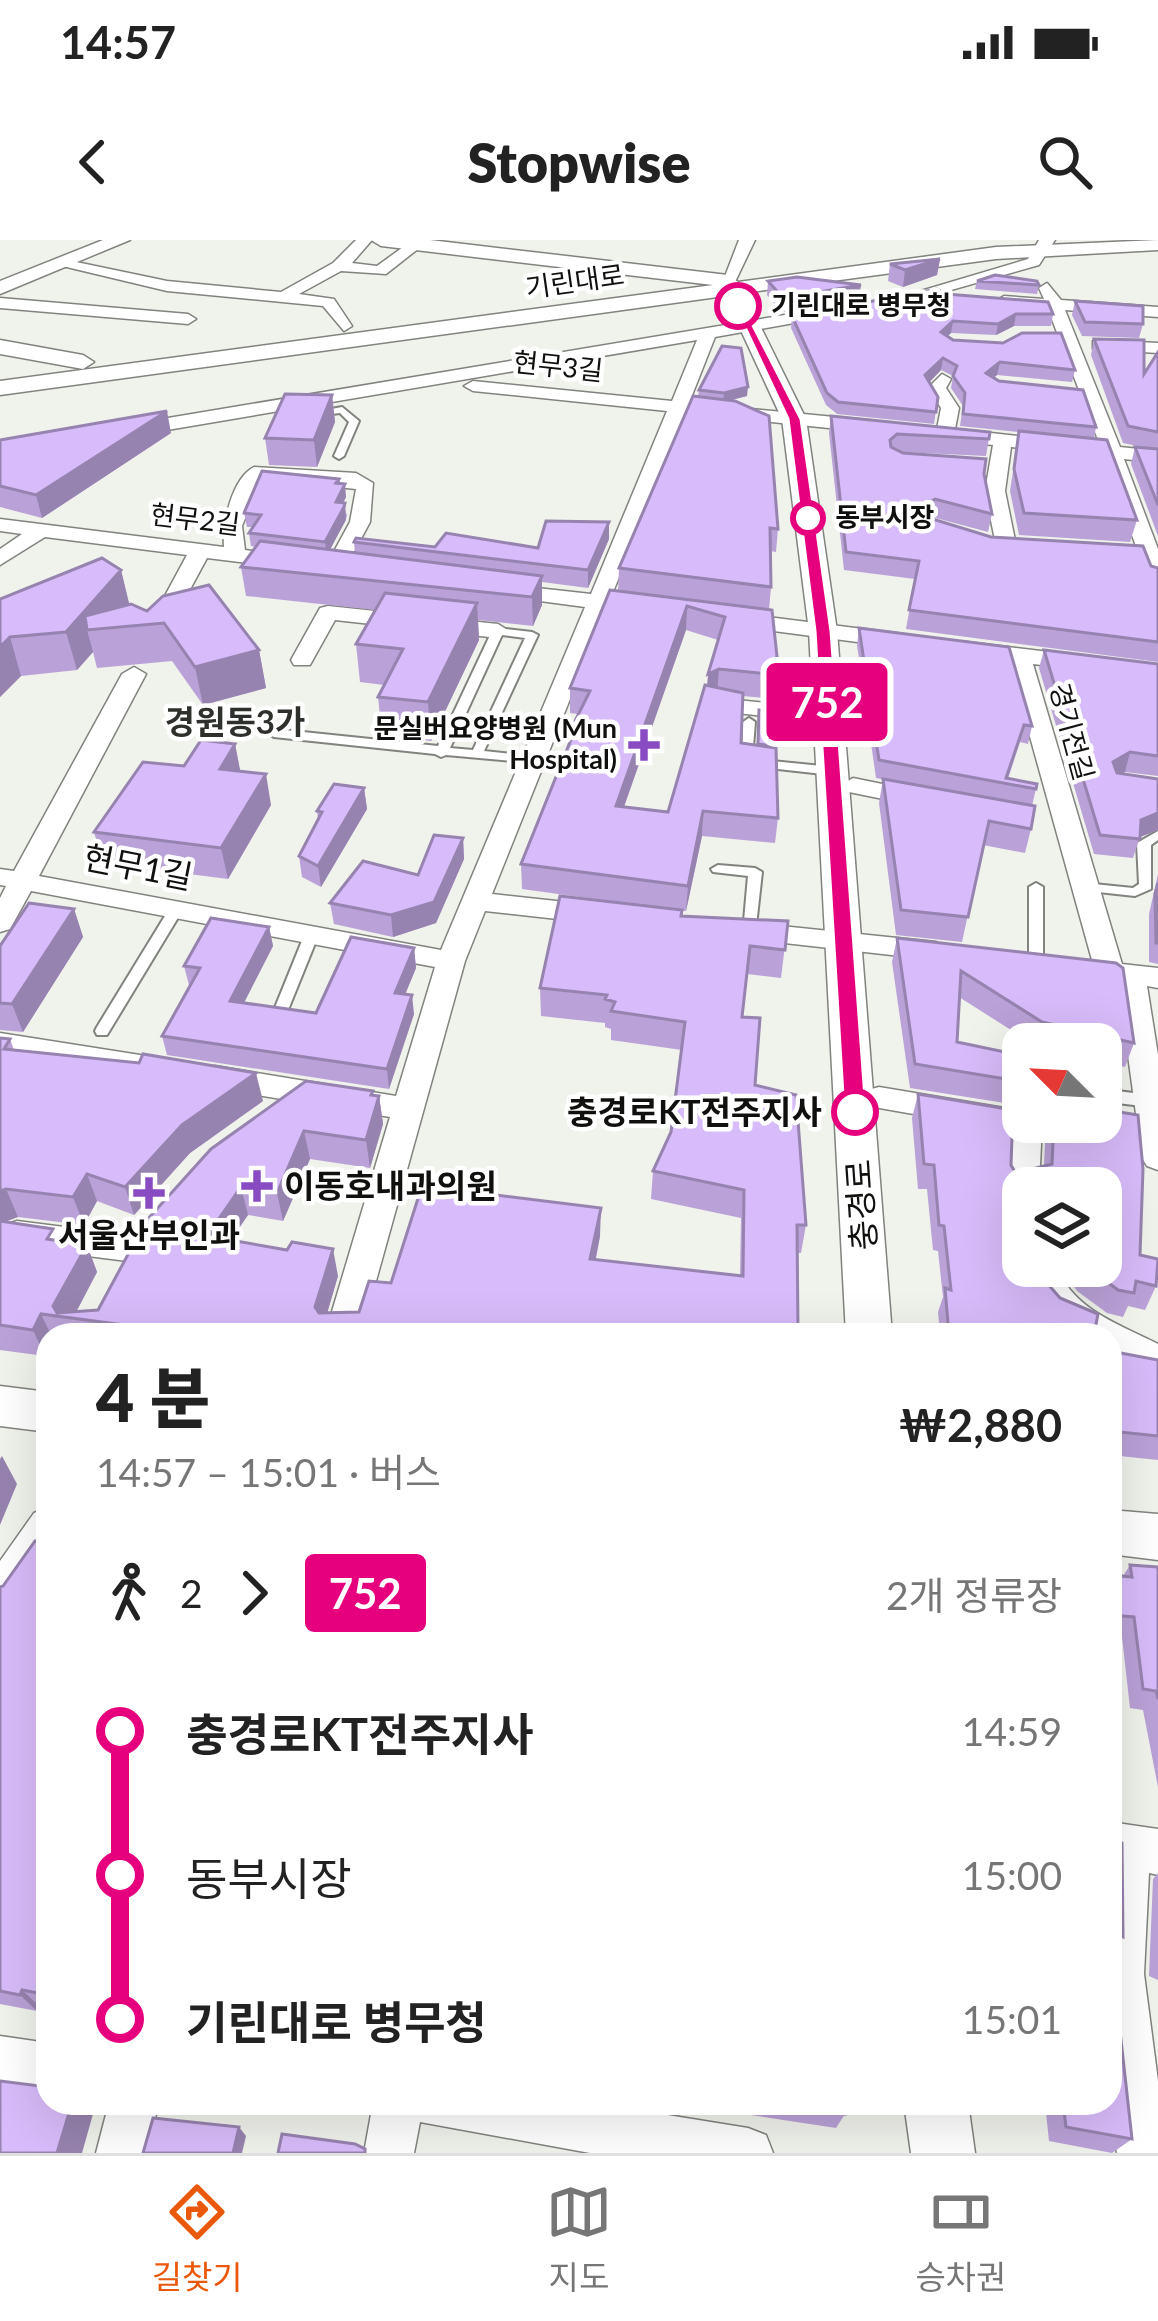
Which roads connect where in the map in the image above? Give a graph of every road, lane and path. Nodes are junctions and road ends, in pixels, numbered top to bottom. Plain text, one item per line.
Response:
1 (120, 240) edge
2 (364, 240) edge
3 (381, 240) edge
4 (747, 240) edge
5 (1004, 240) edge
6 (418, 242) edge
7 (1158, 244) edge
8 (1040, 250) edge
9 (62, 264) junction
10 (342, 267) junction
11 (804, 277) junction
12 (632, 278) junction
13 (725, 280) junction
14 (0, 288) edge
15 (211, 289) junction
16 (926, 294) junction
17 (285, 297) junction
18 (969, 298) edge
19 (991, 300) edge
20 (0, 303) edge
21 (1057, 306) junction
22 (1158, 312) edge
23 (750, 325) junction
24 (344, 326) junction
25 (710, 332) junction
26 (1062, 338) junction
27 (0, 347) edge
28 (1158, 348) edge
29 (90, 362) junction
30 (1, 374) edge
31 (942, 379) dead end
32 (430, 381) junction
33 (311, 400) junction
34 (680, 406) junction
35 (794, 419) junction
36 (947, 428) edge
37 (111, 433) edge
38 (1111, 452) junction
39 (339, 456) dead end
40 (1158, 457) edge
41 (993, 459) dead end
42 (0, 525) edge
43 (41, 530) junction
44 (1007, 545) edge
45 (200, 551) junction
46 (235, 555) junction
47 (0, 559) edge
48 (337, 568) junction
49 (360, 572) edge
50 (1158, 578) edge
51 (478, 586) edge
52 (597, 602) junction
53 (664, 610) edge
54 (710, 616) edge
55 (498, 631) junction
56 (823, 631) junction
57 (153, 638) edge
58 (1018, 655) junction
59 (302, 659) dead end
60 (1158, 672) edge
61 (134, 674) dead end
62 (717, 705) edge
63 (828, 716) junction
64 (749, 722) dead end
65 (274, 733) dead end
66 (478, 752) junction
67 (441, 753) junction
68 (532, 760) junction
69 (843, 779) junction
70 (948, 804) edge
71 (1158, 835) edge
72 (718, 869) dead end
73 (12, 879) edge
74 (1084, 886) junction
75 (1036, 887) dead end
76 (475, 902) junction
77 (175, 911) junction
78 (635, 919) edge
79 (0, 923) edge
80 (704, 926) edge
81 (750, 932) junction
82 (310, 936) junction
83 (843, 940) junction
84 (972, 955) edge
85 (452, 961) junction
86 (1025, 962) joint
87 (1133, 974) edge
88 (280, 1010) edge
89 (102, 1031) dead end
90 (0, 1043) edge
91 (305, 1092) junction
92 (879, 1098) dead end
93 (1122, 1098) edge
94 (1150, 1101) junction
95 (408, 1109) junction
96 (271, 1116) edge
97 (1002, 1118) edge
98 (1157, 1149) edge
99 (17, 1234) edge
100 (135, 1250) edge
101 (1045, 1287) edge
102 (346, 1323) edge
103 (868, 1323) edge
104 (1085, 1323) edge
105 (1122, 1343) edge
106 (1158, 1361) edge
107 (1122, 1533) edge
108 (1158, 1537) edge
109 (36, 1542) edge
110 (0, 1594) edge
111 (1132, 1848) edge
112 (1122, 1953) edge
113 (1122, 1990) edge
114 (0, 2061) edge
115 (36, 2066) edge
116 (131, 2115) edge
117 (396, 2115) edge
118 (510, 2115) edge
119 (937, 2115) edge
120 (121, 2153) edge
121 (389, 2153) edge
122 (748, 2153) edge
123 (943, 2153) edge
124 (1142, 2153) edge

1 - 9 street
2 - 10 street
3 - 6 street
4 - 13 street
5 - 13 street, 기린대로
6 - 10 street
6 - 12 street
7 - 8 street, 기린대로
8 - 11 street, 기린대로
8 - 16 street
8 - 21 street
9 - 14 street
9 - 15 street
10 - 17 street
11 - 13 street, 기린대로
11 - 16 street
12 - 13 street, 기린대로
12 - 24 street, 기린대로
13 - 23 street, 충경로
13 - 30 street, 기린대로
15 - 17 street
15 - 20 street
16 - 18 street
16 - 23 street
17 - 24 street
19 - 21 street
21 - 22 street
21 - 26 street
23 - 25 street
23 - 35 street, 충경로
24 - 29 street, 기린대로
25 - 32 street
25 - 34 street
26 - 28 street
26 - 38 street
27 - 29 street
29 - 30 street, 기린대로
31 - 36 street
32 - 33 street
32 - 34 street, 현무3길
33 - 37 street
33 - 39 lane
34 - 35 street, 현무3길
34 - 52 street
35 - 38 street, 현무3길
35 - 56 street, 충경로
38 - 40 street, 현무3길
38 - 50 street
41 - 44 street
42 - 43 street, 현무2길
43 - 45 street, 현무2길
43 - 47 street
45 - 46 street, 현무2길
45 - 57 street
46 - 48 street, 현무2길
46 - 48 street
48 - 49 street, 현무2길
51 - 52 street
52 - 53 street
52 - 68 street
54 - 56 street
55 - 59 street
55 - 66 lane
55 - 67 lane
56 - 58 street, 경기전길
56 - 63 street, 충경로
58 - 60 street, 경기전길
58 - 74 street, 경기전길
61 - 73 street
62 - 63 street
63 - 69 street, 충경로
64 - 69 lane
65 - 67 lane
66 - 67 lane
66 - 68 lane
68 - 76 street
69 - 70 street
69 - 83 street, 충경로
71 - 74 lane
72 - 81 lane
73 - 77 street, 현무1길
73 - 79 street
74 - 87 street, 경기전길
75 - 86 lane
76 - 78 street
76 - 85 street
77 - 82 street, 현무1길
77 - 89 lane
80 - 81 street
81 - 83 street
82 - 85 street, 현무1길
82 - 88 lane
83 - 84 street
83 - 103 street, 충경로
85 - 95 street
86 - 87 street
87 - 94 street, 경기전길
90 - 91 street
91 - 95 street
91 - 96 street
92 - 97 street
93 - 94 lane
94 - 98 street, 경기전길
95 - 102 street
99 - 100 street
101 - 104 street
105 - 106 street
107 - 108 street
109 - 110 street
111 - 112 street
113 - 124 street
114 - 115 street
116 - 120 street
117 - 121 street
118 - 122 street
119 - 123 street

